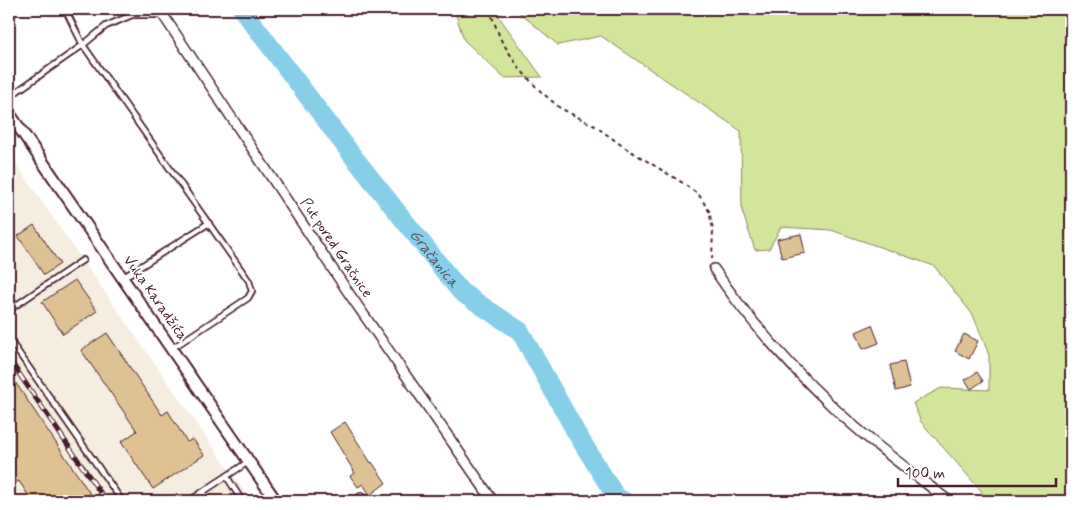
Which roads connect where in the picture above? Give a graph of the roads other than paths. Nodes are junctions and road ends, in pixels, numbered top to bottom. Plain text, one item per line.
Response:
1 (65, 9) edge
2 (161, 12) edge
3 (83, 44) junction
4 (9, 97) edge
5 (9, 112) edge
6 (209, 223) junction
7 (83, 260) dead end
8 (714, 269) road end
9 (122, 278) junction
10 (9, 310) edge
11 (9, 339) edge
12 (171, 349) junction
13 (249, 462) junction
14 (226, 476) junction
15 (203, 492) junction
16 (122, 501) edge
17 (189, 501) edge
18 (209, 501) edge
19 (242, 501) edge
20 (276, 501) edge
21 (493, 501) edge
22 (949, 501) edge

1 - 3 lane
2 - 3 lane
2 - 21 street, Put pored Gračnice
3 - 4 lane
3 - 6 lane
5 - 9 street, Vuka Karadžića
6 - 9 lane
6 - 12 lane
7 - 10 lane
8 - 22 street
9 - 12 street, Vuka Karadžića
11 - 16 lane
12 - 13 street, Vuka Karadžića
13 - 14 lane
13 - 20 street, Vuka Karadžića
14 - 15 lane
14 - 19 lane
15 - 17 lane
15 - 18 lane

